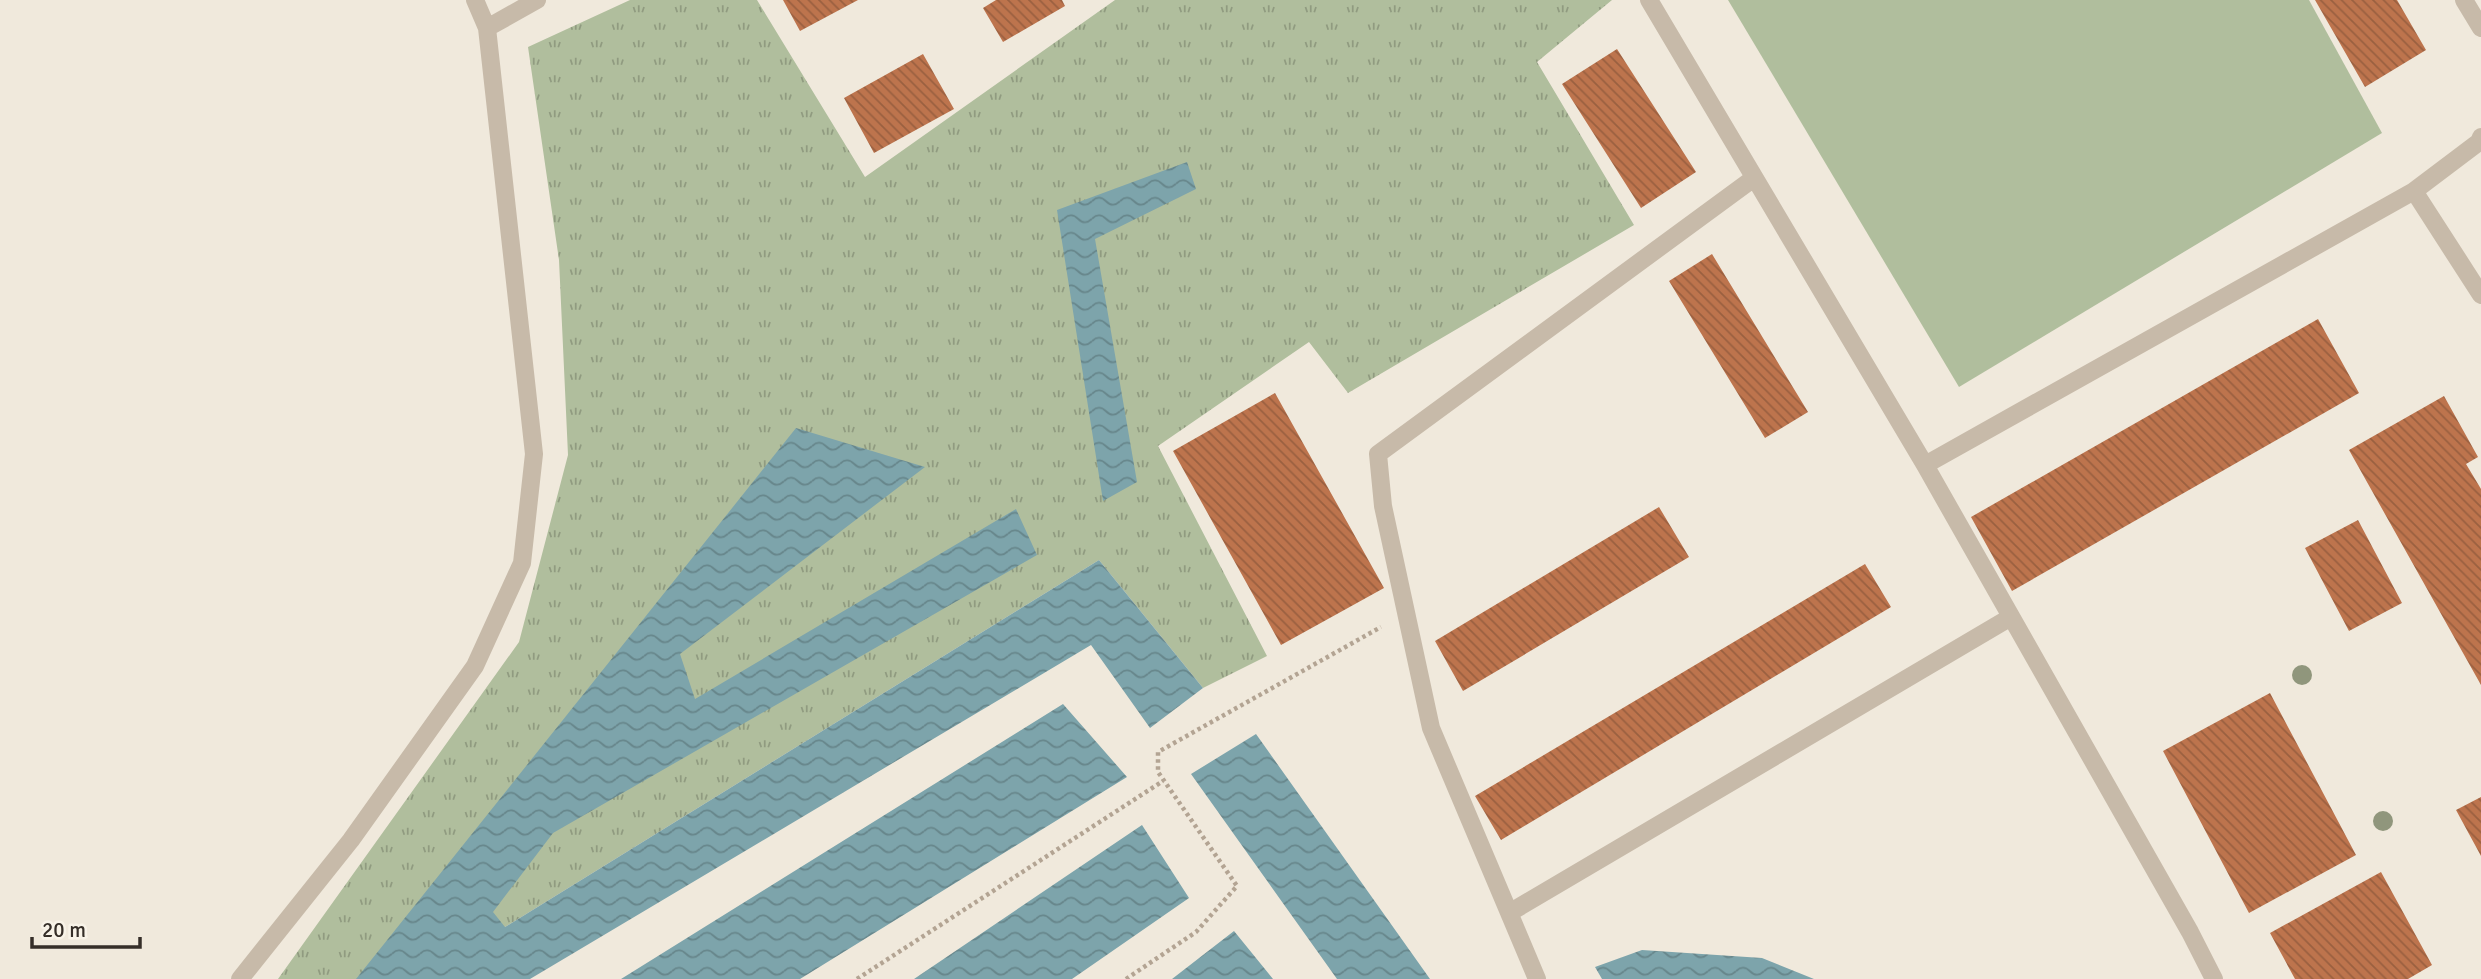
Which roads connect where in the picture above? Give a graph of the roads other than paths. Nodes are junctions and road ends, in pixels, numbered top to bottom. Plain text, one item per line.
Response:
1 (475, 0) edge
2 (537, 0) edge
3 (1649, 0) edge
4 (2464, 0) edge
5 (486, 28) junction
6 (2481, 28) edge
7 (2481, 137) edge
8 (1754, 178) junction
9 (2414, 191) junction
10 (2481, 296) edge
11 (1925, 465) junction
12 (2011, 617) junction
13 (1509, 913) junction
14 (240, 979) edge
15 (1537, 979) edge
16 (2214, 979) edge

1 - 5 lane
2 - 5 lane
3 - 8 lane
4 - 6 lane
5 - 14 lane
7 - 9 lane
8 - 11 lane
8 - 13 lane
9 - 10 lane
9 - 11 lane
11 - 12 lane
12 - 13 lane
12 - 16 lane
13 - 15 lane

